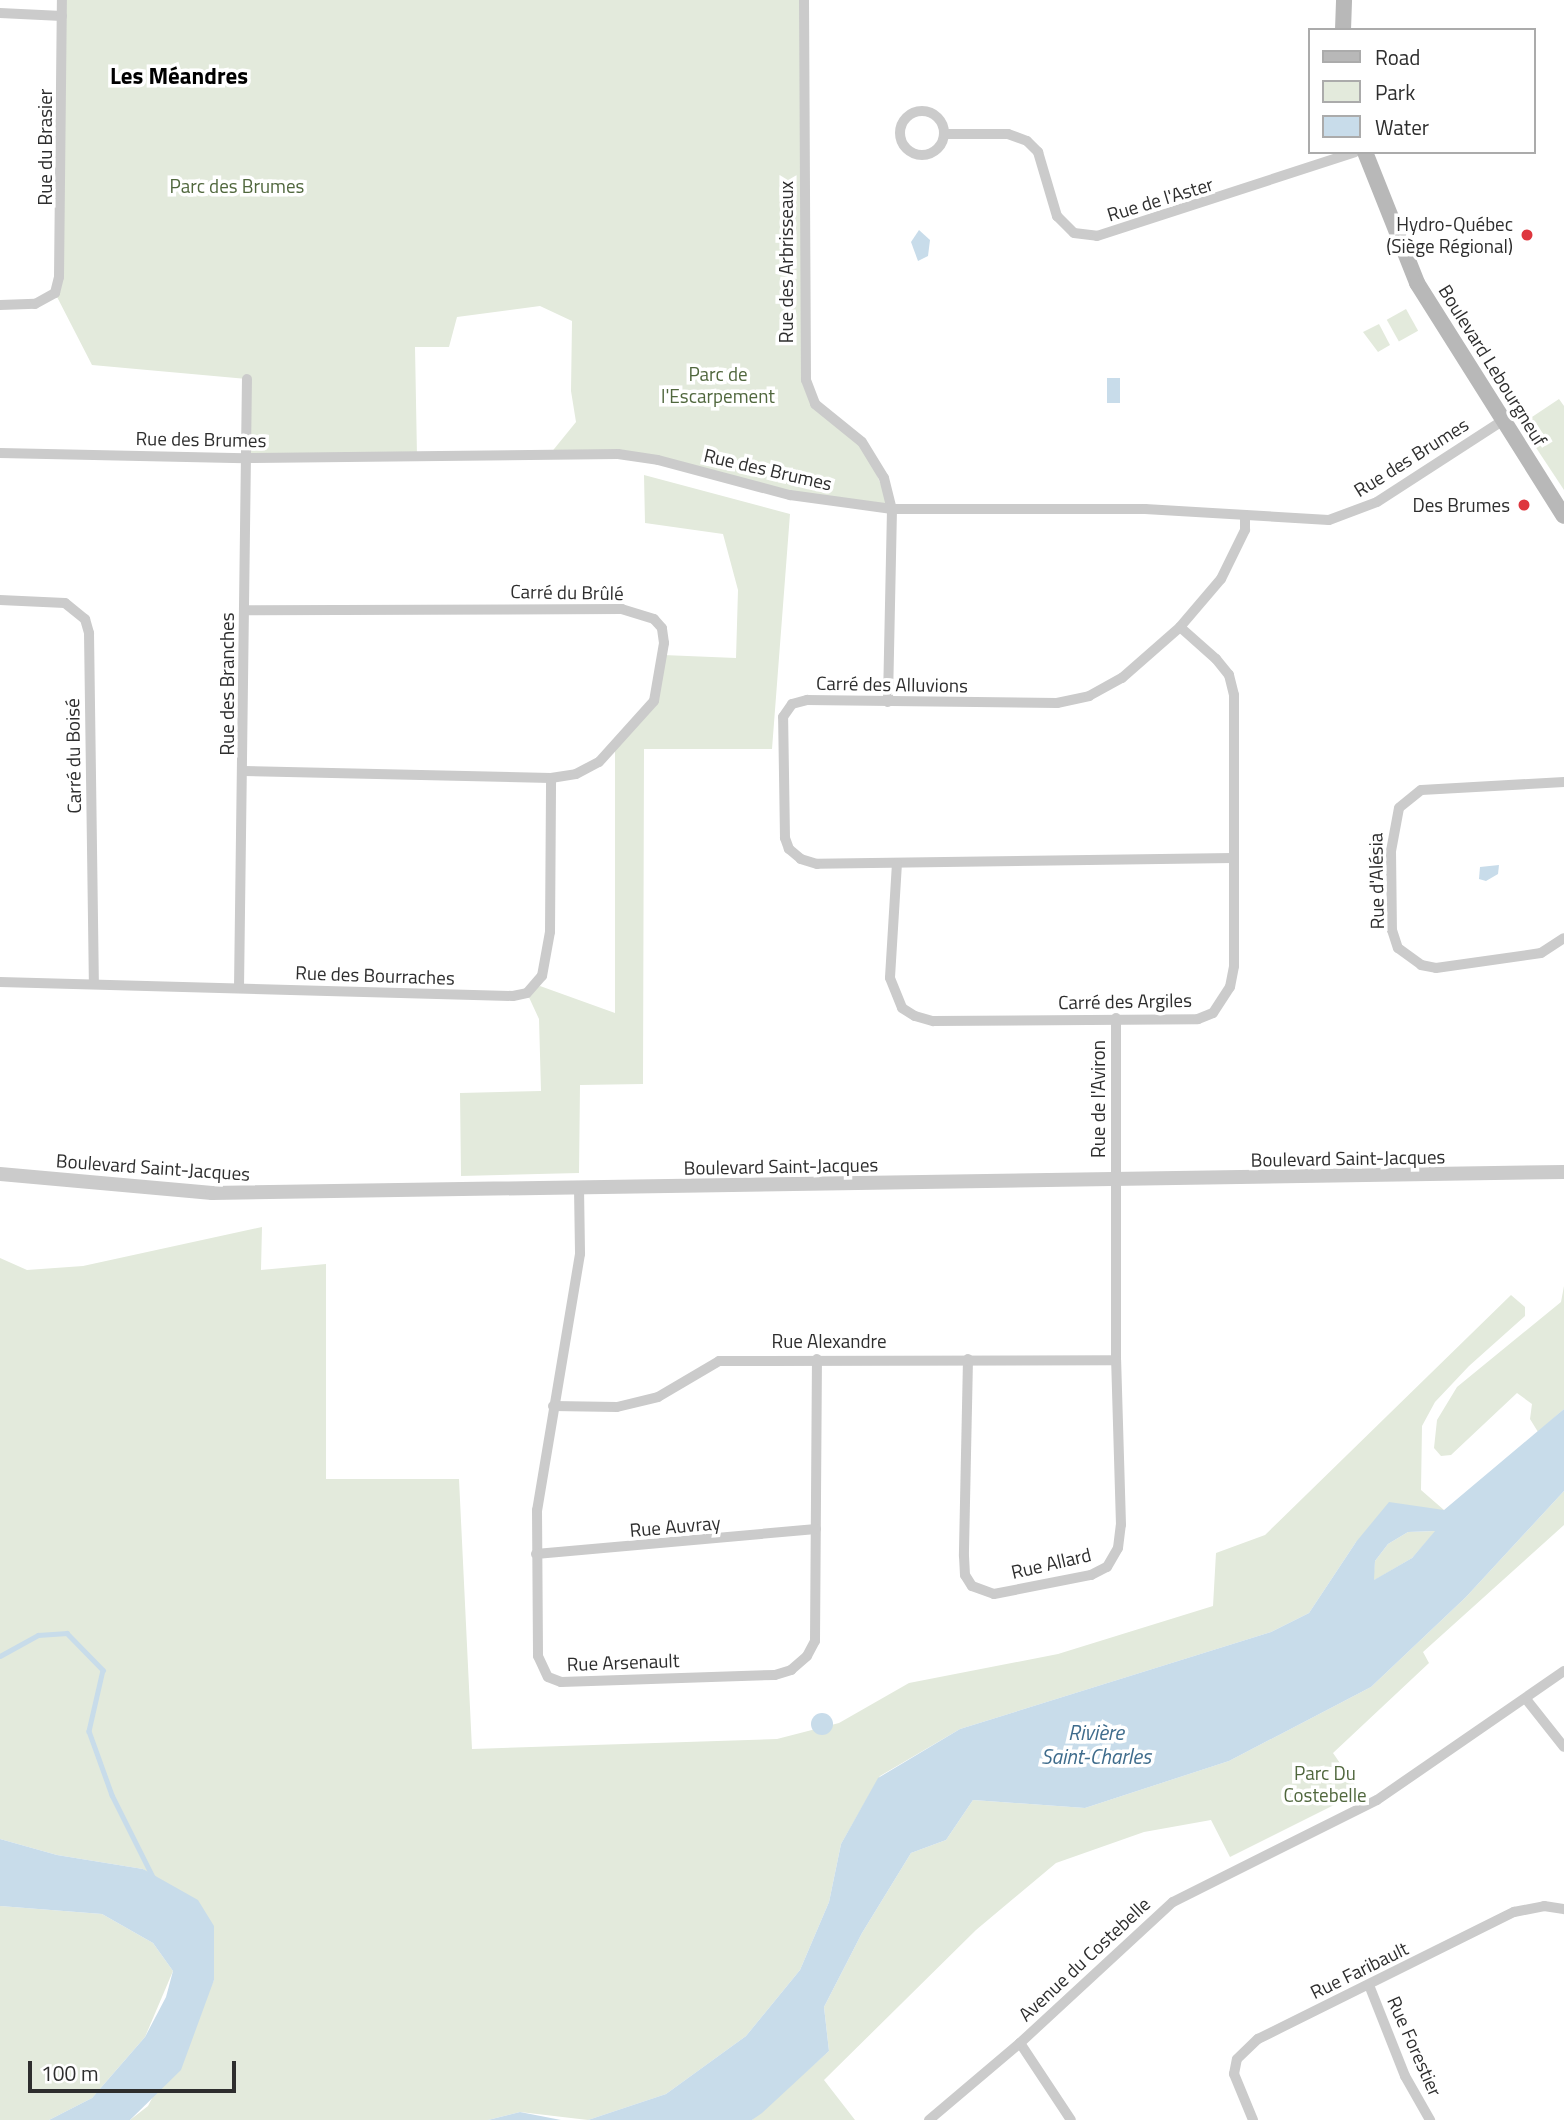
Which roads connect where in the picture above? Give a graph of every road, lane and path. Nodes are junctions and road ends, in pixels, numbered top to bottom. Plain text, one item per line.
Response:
1 (62, 0) edge
2 (804, 0) edge
3 (1344, 0) edge
4 (0, 13) edge
5 (62, 16) junction
6 (1343, 28) edge
7 (944, 134) junction
8 (1349, 154) edge
9 (1367, 154) edge
10 (0, 305) edge
11 (247, 379) dead end
12 (1502, 421) junction
13 (0, 453) edge
14 (245, 458) junction
15 (892, 509) junction
16 (1245, 515) junction
17 (1564, 516) edge
18 (0, 600) edge
19 (245, 610) junction
20 (1180, 627) junction
21 (888, 702) junction
22 (244, 771) junction
23 (551, 778) junction
24 (1564, 782) edge
25 (1233, 858) junction
26 (897, 863) junction
27 (1564, 938) edge
28 (0, 982) edge
29 (94, 983) junction
30 (239, 988) junction
31 (1116, 1018) junction
32 (1564, 1172) edge
33 (0, 1174) edge
34 (1115, 1181) junction
35 (579, 1188) junction
36 (817, 1359) junction
37 (968, 1359) junction
38 (1116, 1360) junction
39 (553, 1406) junction
40 (816, 1529) junction
41 (536, 1555) junction
42 (1564, 1671) edge
43 (1526, 1699) junction
44 (1564, 1747) edge
45 (1564, 1909) edge
46 (1369, 1985) junction
47 (1020, 2043) junction
48 (929, 2120) edge
49 (1071, 2120) edge
50 (1253, 2120) edge
51 (1430, 2120) edge

1 - 5 street, Rue du Brasier
2 - 15 street, Rue des Arbrisseaux
3 - 6 main road
4 - 5 street
5 - 10 street, Rue du Brasier
7 - 7 street
7 - 8 street, Rue de l'Aster
9 - 12 main road, Boulevard Lebourgneuf
11 - 14 street, Rue des Branches
12 - 16 street, Rue des Brumes
12 - 17 main road, Boulevard Lebourgneuf
13 - 14 street, Rue des Brumes
14 - 15 street, Rue des Brumes
14 - 19 street, Rue des Branches
15 - 16 street, Rue des Brumes
15 - 21 street, Rue des Arbrisseaux
16 - 20 street, Carré des Alluvions
18 - 29 street, Carré du Boisé
19 - 22 street, Rue des Branches
19 - 23 street, Carré du Brûlé
20 - 21 street, Carré des Alluvions
20 - 25 street, Carré des Argiles
21 - 26 street, Carré des Alluvions
22 - 23 street, Carré du Brûlé
22 - 30 street, Rue des Branches
23 - 30 street, Rue des Bourraches
24 - 27 street, Rue d'Alésia
25 - 26 street, Carré des Alluvions
25 - 31 street, Carré des Argiles
26 - 31 street, Carré des Argiles
28 - 29 street, Rue des Bourraches
29 - 30 street, Rue des Bourraches
31 - 34 street, Rue de l'Aviron
32 - 34 street, Boulevard Saint-Jacques
33 - 35 street, Boulevard Saint-Jacques
34 - 35 street, Boulevard Saint-Jacques
34 - 38 street, Rue Allard
35 - 39 street, Rue Arsenault
36 - 37 street, Rue Alexandre
36 - 39 street, Rue Alexandre
36 - 40 street, Rue Arsenault
37 - 38 street, Rue Alexandre
37 - 38 street, Rue Allard
39 - 41 street, Rue Arsenault
40 - 41 street, Rue Auvray
40 - 41 street, Rue Arsenault
42 - 43 street, Avenue du Costebelle
43 - 44 street
43 - 47 street, Avenue du Costebelle
45 - 46 street, Rue Faribault
46 - 50 street, Rue Faribault
46 - 51 street, Rue Forestier
47 - 48 street, Avenue du Costebelle
47 - 49 street

